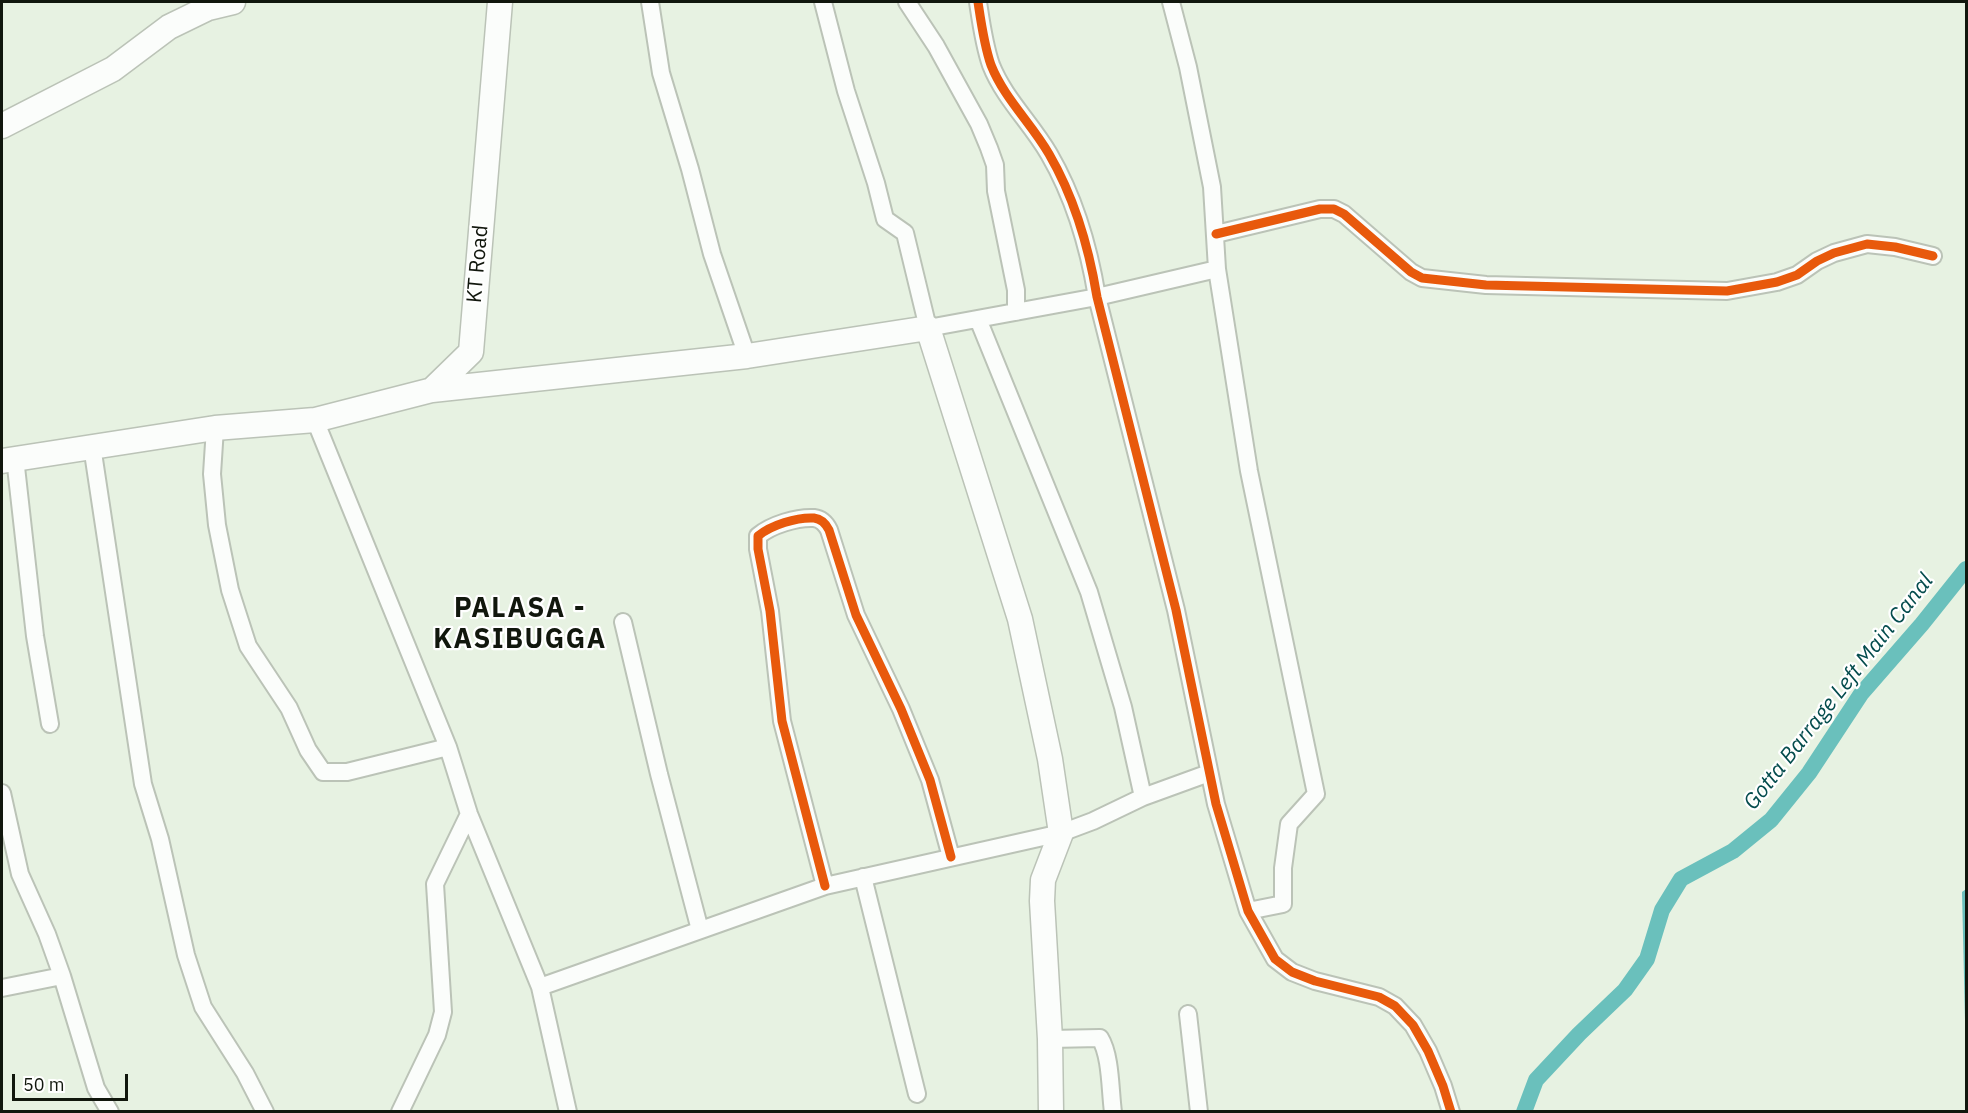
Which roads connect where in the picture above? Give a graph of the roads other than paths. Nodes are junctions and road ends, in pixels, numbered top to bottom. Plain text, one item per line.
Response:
1 (233, 2) edge
2 (500, 2) edge
3 (650, 2) edge
4 (823, 2) edge
5 (908, 2) edge
6 (978, 2) edge
7 (1172, 2) edge
8 (2, 126) edge
9 (1216, 234) junction
10 (1933, 256) dead end
11 (1216, 269) junction
12 (1097, 297) junction
13 (1016, 312) junction
14 (978, 319) junction
15 (928, 328) junction
16 (747, 356) junction
17 (432, 390) junction
18 (315, 420) junction
19 (215, 428) junction
20 (92, 446) junction
21 (8, 460) edge
22 (623, 622) dead end
23 (50, 724) dead end
24 (448, 747) junction
25 (1209, 773) junction
26 (2, 793) edge
27 (1143, 797) junction
28 (469, 814) junction
29 (1061, 833) junction
30 (951, 857) junction
31 (863, 877) junction
32 (825, 886) junction
33 (1248, 911) junction
34 (700, 930) junction
35 (62, 976) junction
36 (540, 987) junction
37 (2, 988) edge
38 (1188, 1014) dead end
39 (1050, 1039) junction
40 (917, 1094) dead end
41 (110, 1112) edge
42 (265, 1112) edge
43 (400, 1112) edge
44 (568, 1112) edge
45 (1051, 1112) edge
46 (1113, 1112) edge
47 (1199, 1112) edge
48 (1451, 1112) edge

1 - 8 main road
2 - 17 main road, KT Road
3 - 16 street
4 - 15 street
5 - 13 street
6 - 12 street
7 - 9 street
9 - 10 street
9 - 11 street
11 - 12 street
11 - 33 street
12 - 13 street
12 - 25 street
13 - 14 street
14 - 15 street
14 - 27 street
15 - 16 main road
15 - 29 main road
16 - 17 main road
17 - 18 main road, KT Road
18 - 19 main road, KT Road
18 - 24 street
19 - 20 main road, KT Road
19 - 24 street
20 - 21 main road, KT Road
20 - 42 street
21 - 23 street
22 - 34 street
24 - 28 street
25 - 27 street
25 - 33 street
26 - 35 street
27 - 29 street
28 - 36 street
28 - 43 street
29 - 30 street
29 - 39 main road
30 - 31 street
30 - 32 street
31 - 32 street
31 - 40 street
32 - 34 street
33 - 48 street
34 - 36 street
35 - 37 street
35 - 41 street
36 - 44 street
38 - 47 street
39 - 45 main road
39 - 46 street

